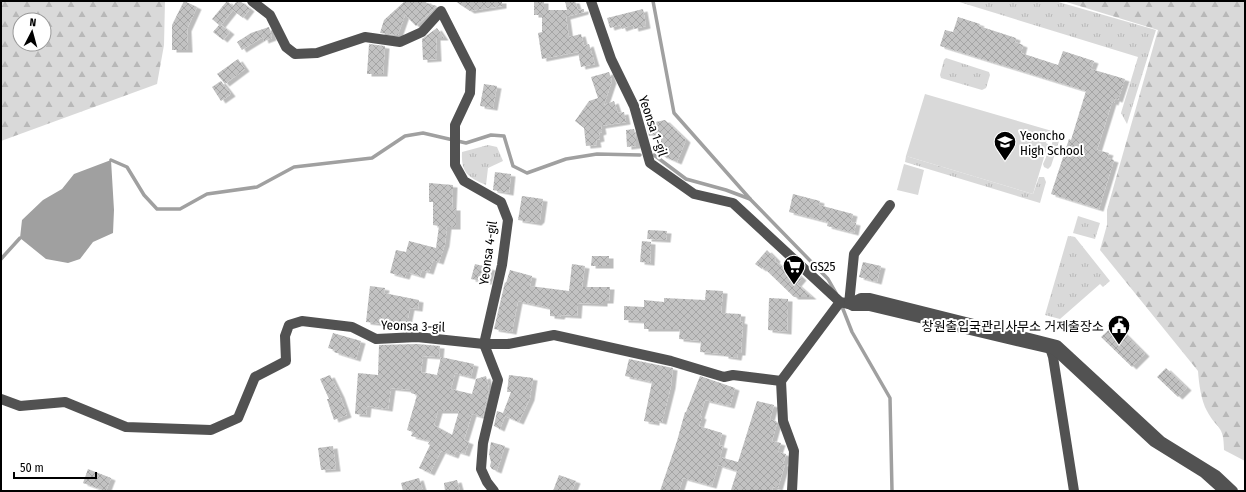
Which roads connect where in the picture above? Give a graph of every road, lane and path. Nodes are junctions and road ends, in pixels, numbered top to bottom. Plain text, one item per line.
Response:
1 (252, 1) edge
2 (591, 1) edge
3 (890, 205) dead end
4 (845, 303) junction
5 (484, 344) junction
6 (1049, 345) junction
7 (781, 382) junction
8 (1, 399) edge
9 (494, 491) edge
10 (792, 491) edge
11 (1074, 491) edge
12 (1224, 491) edge
13 (1233, 491) edge

1 - 5 street, Yeonsa 4-gil
2 - 4 street, Yeonsa 1-gil
3 - 4 street
4 - 6 street
4 - 7 street
5 - 7 street, Yeonsa 3-gil
5 - 8 street, Yeonsa 3-gil
5 - 9 street
6 - 11 street
6 - 12 street
6 - 13 street
7 - 10 street

